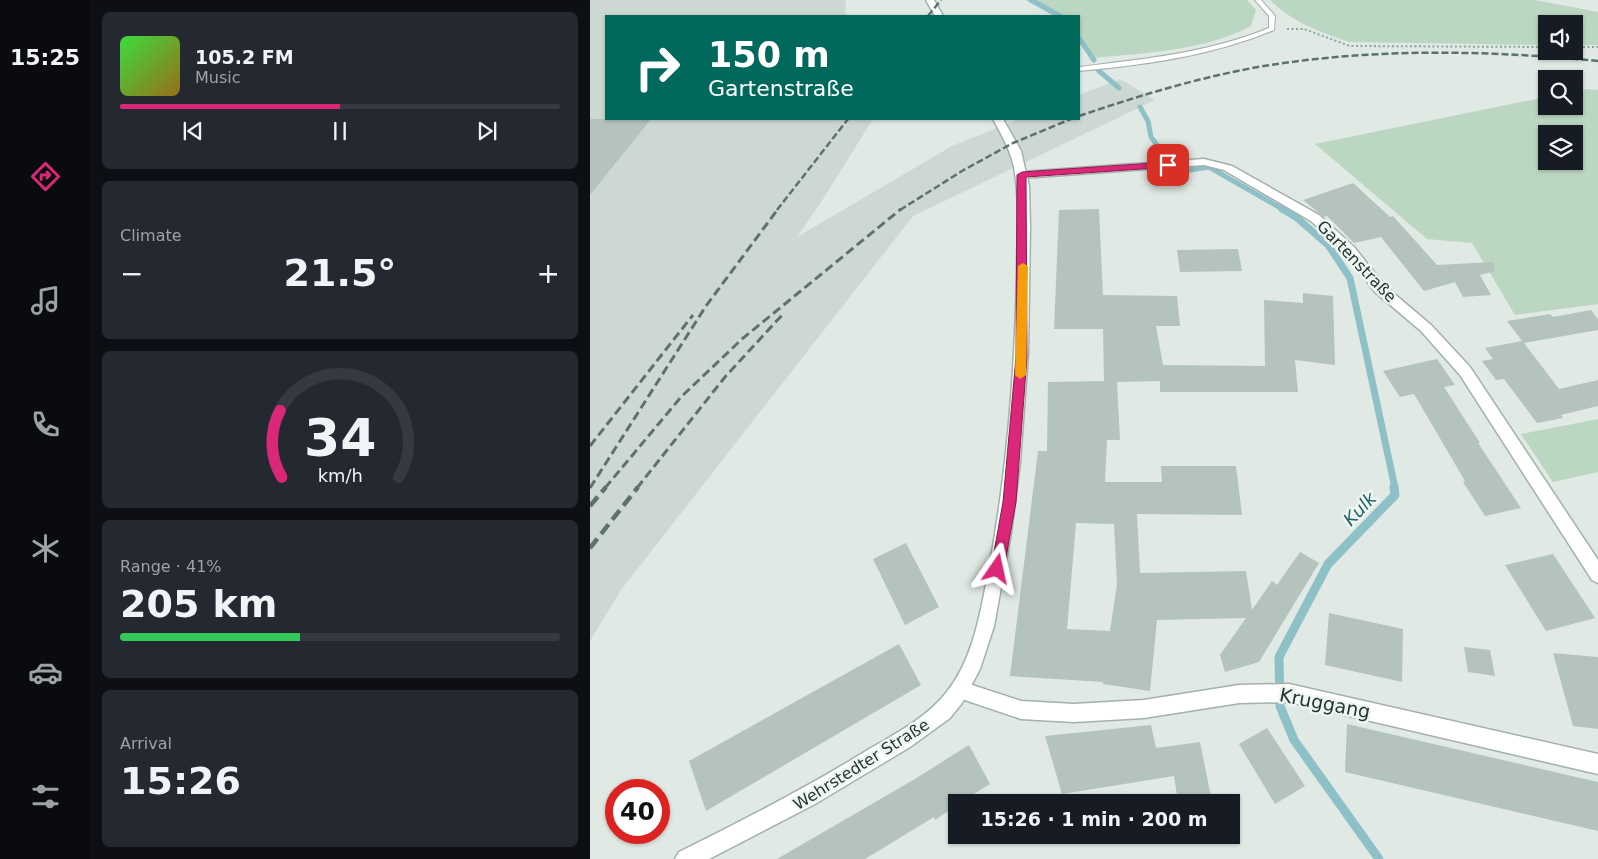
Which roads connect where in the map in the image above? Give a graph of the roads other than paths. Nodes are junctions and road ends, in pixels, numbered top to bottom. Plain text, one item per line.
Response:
1 (930, 0) edge
2 (1258, 0) edge
3 (939, 15) edge
4 (1080, 69) edge
5 (999, 120) edge
6 (1022, 175) junction
7 (1598, 575) edge
8 (960, 690) junction
9 (1598, 764) edge
10 (686, 859) edge

1 - 3 street
2 - 4 lane
5 - 6 street, Wehrstedter Straße
6 - 7 street, Gartenstraße
6 - 8 street, Wehrstedter Straße
8 - 9 street, Kruggang
8 - 10 street, Wehrstedter Straße

